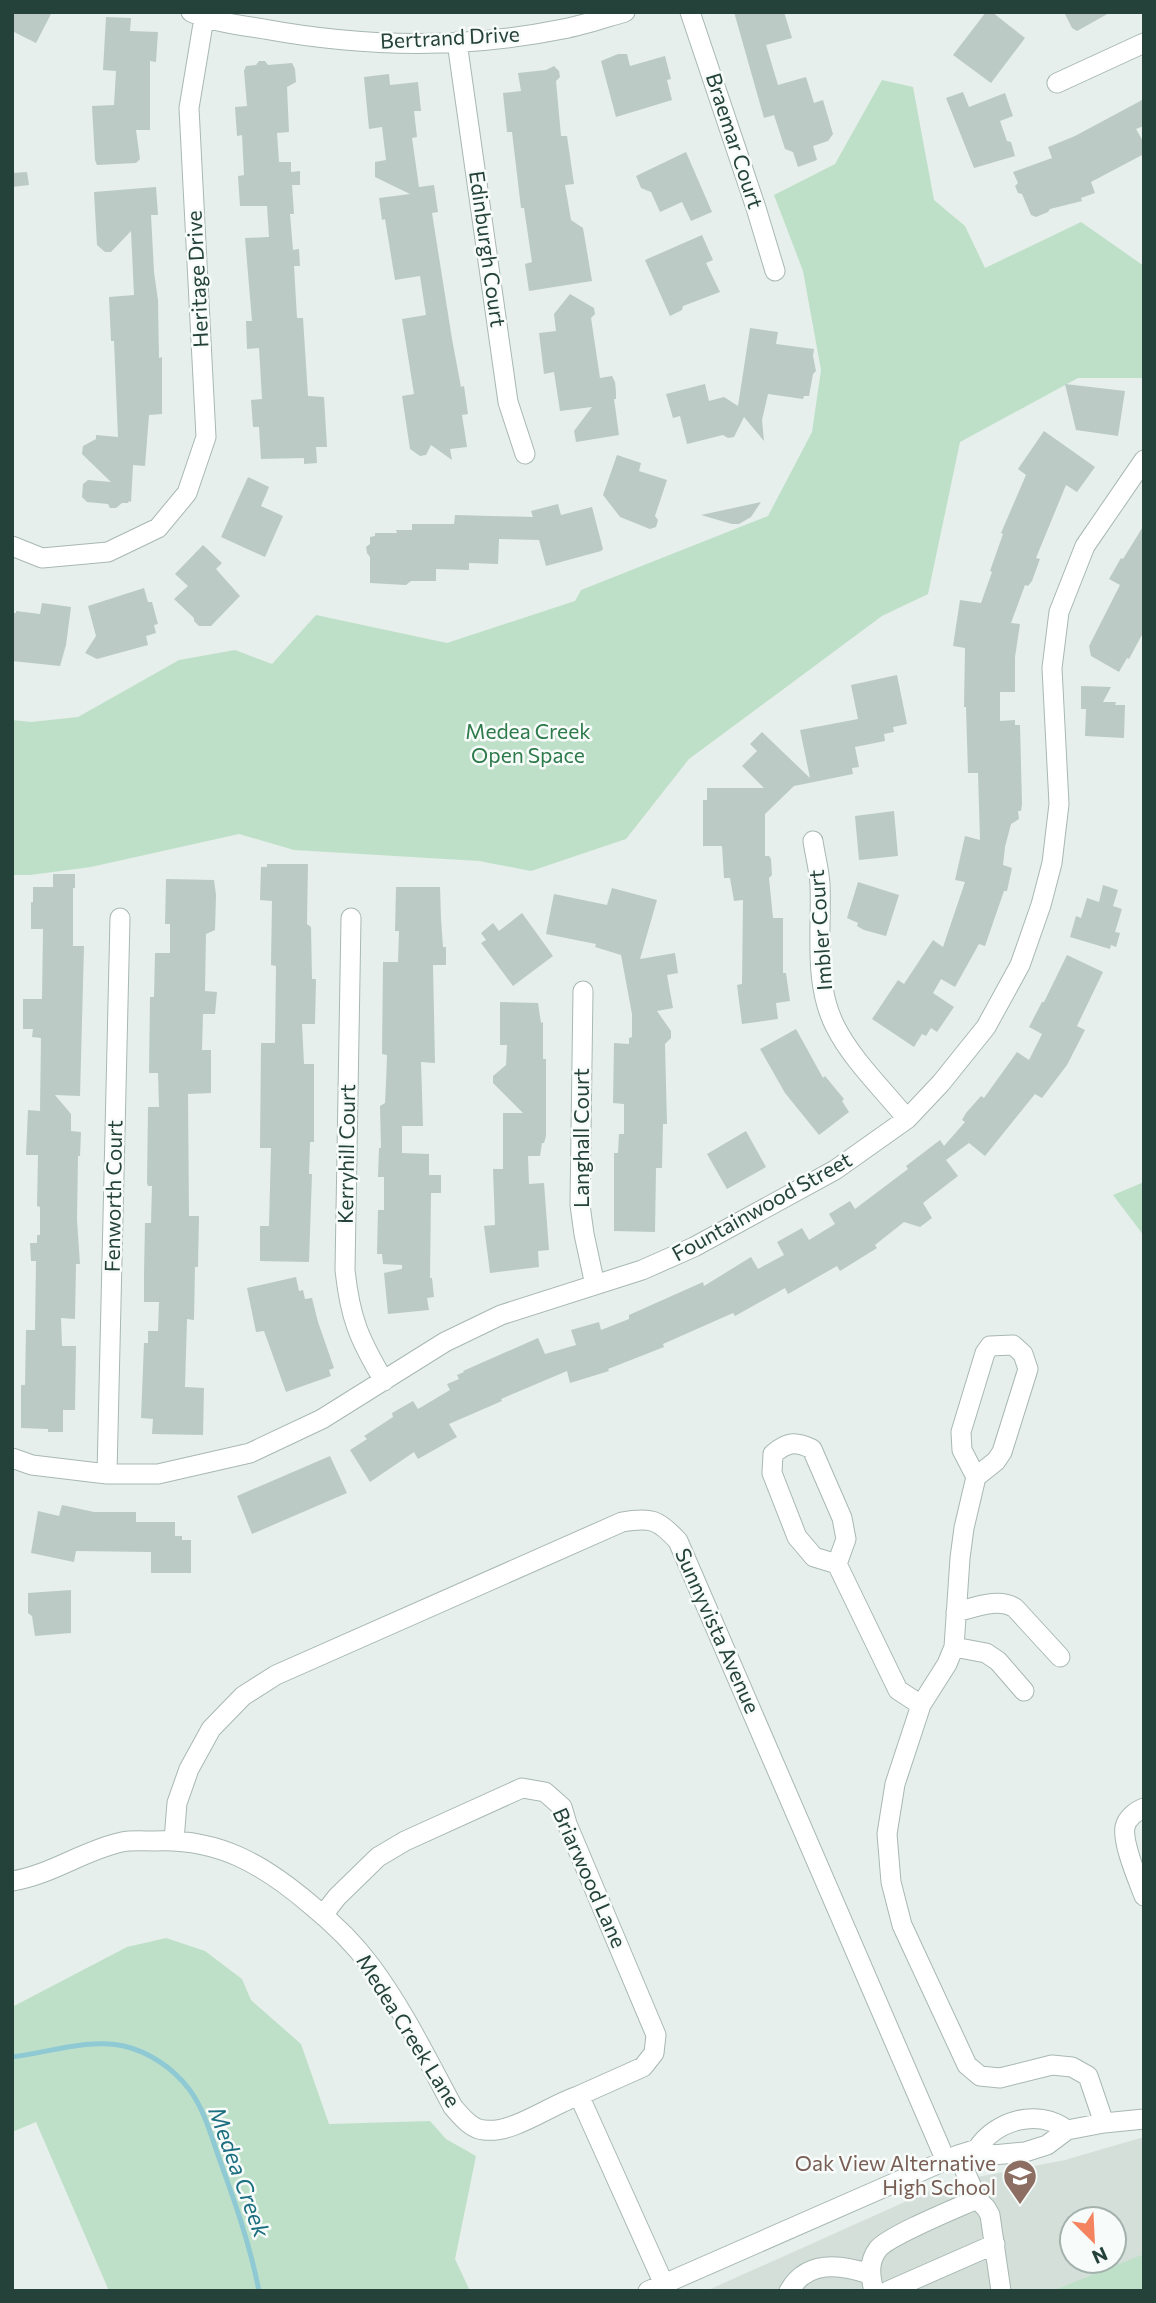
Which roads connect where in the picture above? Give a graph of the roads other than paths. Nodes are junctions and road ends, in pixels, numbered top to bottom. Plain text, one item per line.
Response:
1 (625, 12) edge
2 (690, 12) edge
3 (197, 15) edge
4 (457, 41) junction
5 (1144, 43) edge
6 (1057, 83) dead end
7 (775, 271) dead end
8 (525, 454) dead end
9 (1144, 460) edge
10 (12, 546) edge
11 (813, 841) dead end
12 (120, 918) dead end
13 (351, 918) dead end
14 (583, 990) dead end
15 (907, 1119) junction
16 (595, 1285) junction
17 (384, 1381) junction
18 (12, 1458) edge
19 (107, 1474) junction
20 (976, 1477) junction
21 (837, 1563) junction
22 (956, 1612) junction
23 (954, 1647) junction
24 (1060, 1657) dead end
25 (1024, 1691) dead end
26 (922, 1705) junction
27 (1144, 1808) edge
28 (174, 1840) junction
29 (12, 1881) edge
30 (1144, 1896) edge
31 (323, 1915) junction
32 (578, 2096) junction
33 (1144, 2119) edge
34 (1104, 2123) junction
35 (1067, 2130) junction
36 (961, 2155) junction
37 (976, 2199) junction
38 (995, 2244) junction
39 (872, 2282) edge
40 (660, 2289) edge
41 (789, 2291) edge
42 (888, 2291) edge
43 (1001, 2291) edge

1 - 4 street, Bertrand Drive
2 - 7 street, Braemar Court
3 - 4 street, Bertrand Drive
3 - 10 street, Heritage Drive
4 - 8 street, Edinburgh Court
5 - 6 street
9 - 15 street, Fountainwood Street
11 - 15 street, Imbler Court
12 - 19 street, Fenworth Court
13 - 17 street, Kerryhill Court
14 - 16 street, Langhall Court
15 - 16 street, Fountainwood Street
16 - 17 street, Fountainwood Street
17 - 19 street, Fountainwood Street
18 - 19 street, Fountainwood Street
20 - 20 street
20 - 22 street
21 - 21 street
21 - 26 street
22 - 23 street
22 - 24 street
23 - 25 street
23 - 26 street
26 - 34 street
27 - 30 street
28 - 29 street, Medea Creek Lane
28 - 31 street, Medea Creek Lane
28 - 36 street, Sunnyvista Avenue
31 - 32 street, Medea Creek Lane
31 - 32 street, Briarwood Lane
32 - 40 street
33 - 34 street
34 - 35 street
35 - 36 street
35 - 36 street
36 - 37 street, Sunnyvista Avenue
36 - 40 street
37 - 38 street, Sunnyvista Avenue
37 - 39 street
38 - 42 street
38 - 43 street, Sunnyvista Avenue
39 - 41 street

